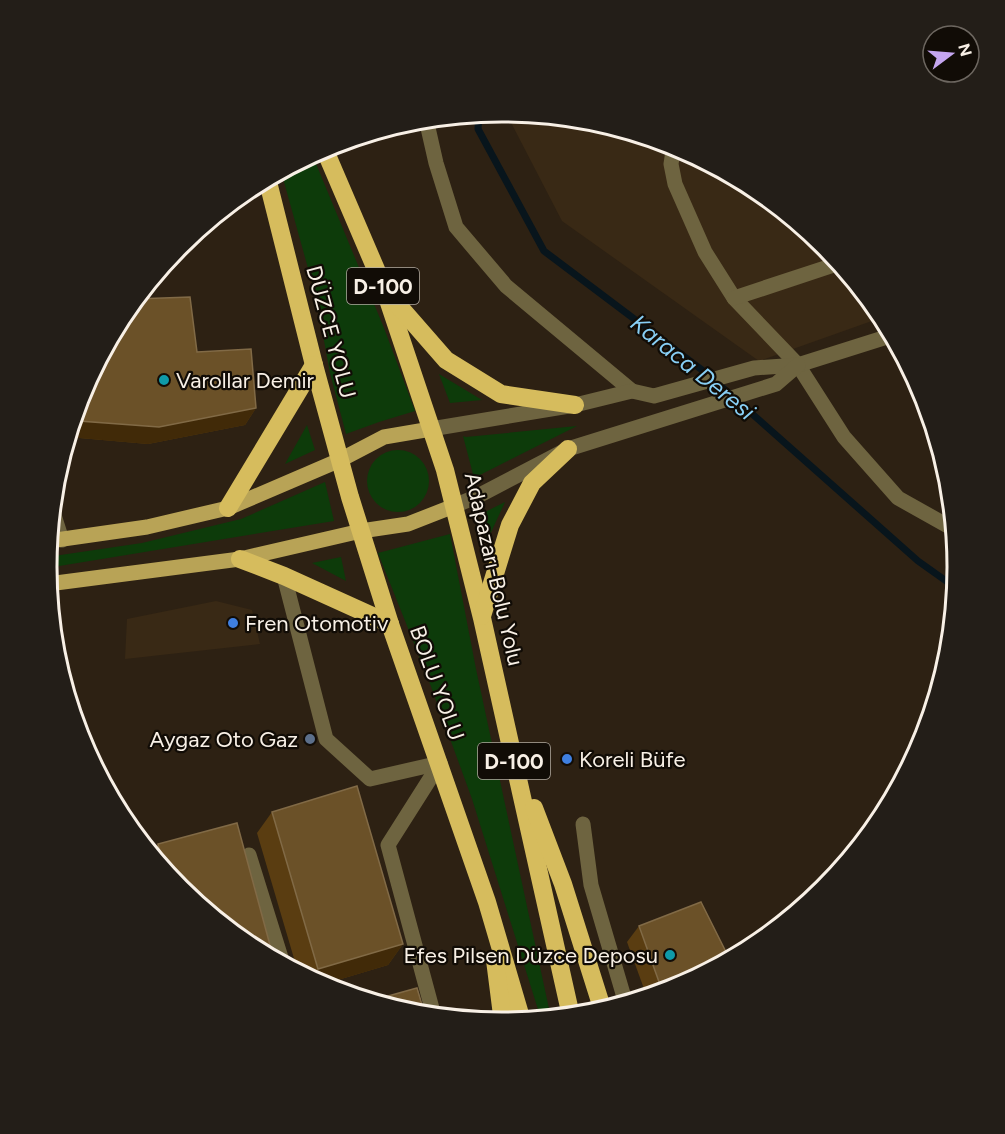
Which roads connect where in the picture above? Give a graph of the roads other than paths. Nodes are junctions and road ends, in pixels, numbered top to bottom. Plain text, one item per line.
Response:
1 (428, 128) edge
2 (672, 155) edge
3 (328, 157) edge
4 (269, 188) edge
5 (831, 266) edge
6 (384, 288) junction
7 (734, 298) junction
8 (884, 338) edge
9 (314, 365) junction
10 (798, 365) junction
11 (632, 391) junction
12 (575, 405) junction
13 (431, 429) junction
14 (568, 449) junction
15 (340, 460) junction
16 (350, 497) joint
17 (454, 506) junction
18 (228, 508) junction
19 (946, 525) edge
20 (361, 531) junction
21 (58, 541) edge
22 (240, 558) junction
23 (284, 576) junction
24 (58, 583) edge
25 (482, 618) junction
26 (390, 624) junction
27 (512, 751) junction
28 (440, 763) junction
29 (583, 824) dead end
30 (249, 855) dead end
31 (487, 902) junction
32 (279, 953) edge
33 (623, 995) edge
34 (600, 1001) edge
35 (429, 1006) edge
36 (568, 1008) edge
37 (502, 1012) edge
38 (519, 1012) edge

1 - 11 street
2 - 7 street
3 - 6 highway, Adapazarı-Bolu Yolu / D-100
4 - 9 highway, DÜZCE YOLU / D-100
5 - 7 street
6 - 12 highway
6 - 13 highway, Adapazarı-Bolu Yolu / D-100
7 - 10 street
8 - 10 street
9 - 15 highway, DÜZCE YOLU / D-100
9 - 18 highway
10 - 11 street
10 - 14 street
10 - 19 street
11 - 12 street
12 - 13 street
13 - 15 main road
13 - 17 highway, Adapazarı-Bolu Yolu / D-100
14 - 17 street
14 - 25 highway
15 - 16 highway, DÜZCE YOLU / D-100
15 - 18 main road
16 - 20 highway, BOLU YOLU / D-100
17 - 20 main road
17 - 25 highway, Adapazarı-Bolu Yolu / D-100
18 - 21 main road
20 - 22 main road
20 - 26 highway, BOLU YOLU / D-100
22 - 23 highway
22 - 24 main road
23 - 26 highway
23 - 28 street
25 - 27 highway, Adapazarı-Bolu Yolu / D-100
26 - 28 highway, BOLU YOLU / D-100
27 - 34 highway
27 - 36 highway, Adapazarı-Bolu Yolu / D-100
28 - 31 highway, BOLU YOLU / D-100
28 - 35 street
29 - 33 street
30 - 32 street
31 - 37 highway
31 - 38 highway, BOLU YOLU / D-100

